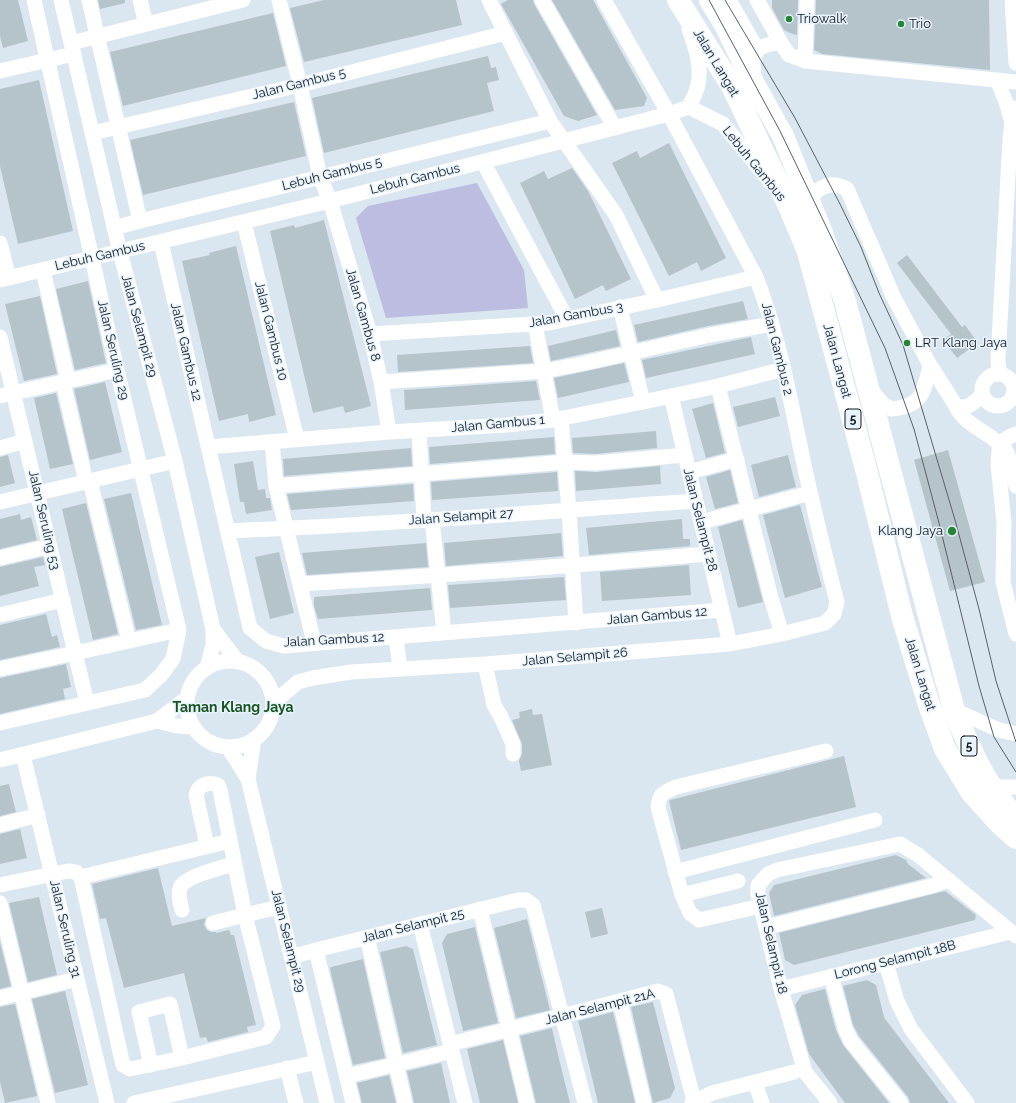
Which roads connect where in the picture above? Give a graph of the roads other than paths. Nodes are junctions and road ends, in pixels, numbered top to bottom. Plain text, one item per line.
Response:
1 (34, 0) edge
2 (61, 0) edge
3 (89, 0) edge
4 (140, 0) edge
5 (239, 0) edge
6 (279, 0) edge
7 (489, 0) edge
8 (542, 0) edge
9 (604, 0) edge
10 (678, 0) edge
11 (710, 0) edge
12 (728, 0) edge
13 (758, 0) edge
14 (807, 0) edge
15 (1012, 0) edge
16 (770, 22) junction
17 (146, 24) junction
18 (506, 32) junction
19 (748, 34) junction
20 (97, 36) junction
21 (781, 43) junction
22 (72, 48) junction
23 (757, 49) junction
24 (48, 60) junction
25 (805, 61) junction
26 (1016, 63) edge
27 (0, 71) edge
28 (996, 80) junction
29 (1016, 82) edge
30 (754, 84) junction
31 (300, 85) junction
32 (690, 108) junction
33 (670, 114) junction
34 (1014, 115) edge
35 (550, 121) junction
36 (119, 127) junction
37 (615, 128) junction
38 (92, 132) junction
39 (563, 140) junction
40 (483, 162) junction
41 (320, 177) junction
42 (330, 201) junction
43 (811, 204) junction
44 (789, 206) junction
45 (140, 221) junction
46 (244, 222) junction
47 (114, 228) junction
48 (161, 242) junction
49 (0, 247) edge
50 (120, 252) junction
51 (92, 258) junction
52 (43, 270) junction
53 (756, 277) junction
54 (4, 279) edge
55 (657, 300) junction
56 (620, 307) junction
57 (567, 319) junction
58 (535, 324) junction
59 (772, 324) junction
60 (370, 334) junction
61 (0, 338) edge
62 (631, 352) junction
63 (930, 366) junction
64 (784, 369) junction
65 (117, 370) junction
66 (544, 371) junction
67 (999, 374) junction
68 (66, 381) junction
69 (381, 382) junction
70 (1014, 382) edge
71 (718, 386) junction
72 (868, 387) junction
73 (7, 394) edge
74 (982, 395) junction
75 (671, 396) junction
76 (1012, 401) edge
77 (643, 402) junction
78 (956, 406) junction
79 (557, 419) junction
80 (419, 430) junction
81 (389, 432) junction
82 (1016, 434) edge
83 (298, 439) junction
84 (25, 441) junction
85 (272, 442) junction
86 (208, 447) junction
87 (0, 448) edge
88 (685, 455) junction
89 (737, 459) junction
90 (175, 461) junction
91 (565, 462) junction
92 (140, 469) junction
93 (689, 472) junction
94 (422, 473) junction
95 (88, 481) junction
96 (1015, 484) edge
97 (276, 486) junction
98 (37, 493) junction
99 (810, 493) junction
100 (695, 501) junction
101 (0, 502) edge
102 (749, 509) junction
103 (569, 510) junction
104 (428, 519) junction
105 (701, 522) junction
106 (286, 528) junction
107 (227, 531) junction
108 (50, 546) junction
109 (708, 554) junction
110 (0, 558) edge
111 (572, 565) junction
112 (438, 576) junction
113 (300, 584) junction
114 (63, 600) junction
115 (837, 602) joint
116 (722, 610) junction
117 (0, 615) edge
118 (576, 623) junction
119 (213, 629) junction
120 (179, 630) junction
121 (444, 632) junction
122 (782, 634) junction
123 (1016, 634) edge
124 (396, 637) junction
125 (129, 641) junction
126 (314, 643) junction
127 (730, 644) junction
128 (75, 653) junction
129 (238, 662) junction
130 (485, 664) junction
131 (207, 668) junction
132 (0, 669) edge
133 (400, 669) junction
134 (266, 679) junction
135 (298, 682) junction
136 (187, 698) junction
137 (87, 703) junction
138 (274, 703) junction
139 (954, 710) junction
140 (157, 721) junction
141 (0, 723) edge
142 (194, 727) junction
143 (1016, 734) edge
144 (254, 739) junction
145 (228, 747) junction
146 (826, 751) dead end
147 (513, 754) dead end
148 (23, 755) junction
149 (0, 760) edge
150 (248, 779) junction
151 (1016, 786) edge
152 (999, 787) dead end
153 (38, 816) junction
154 (1016, 817) edge
155 (875, 820) dead end
156 (0, 825) edge
157 (1016, 838) edge
158 (230, 841) junction
159 (207, 846) junction
160 (234, 864) junction
161 (675, 872) junction
162 (52, 873) junction
163 (81, 877) junction
164 (949, 880) junction
165 (738, 881) dead end
166 (0, 885) edge
167 (682, 895) junction
168 (0, 903) edge
169 (761, 906) junction
170 (279, 907) junction
171 (480, 909) junction
172 (182, 910) dead end
173 (245, 915) junction
174 (213, 923) dead end
175 (420, 924) junction
176 (767, 927) junction
177 (1013, 934) edge
178 (367, 937) junction
179 (316, 950) junction
180 (292, 957) junction
181 (886, 963) junction
182 (831, 976) junction
183 (77, 979) junction
184 (781, 989) junction
185 (21, 993) junction
186 (0, 998) edge
187 (620, 1001) junction
188 (562, 1016) junction
189 (509, 1030) junction
190 (451, 1048) junction
191 (182, 1058) junction
192 (317, 1062) junction
193 (151, 1065) junction
194 (397, 1065) junction
195 (287, 1068) junction
196 (794, 1072) dead end
197 (347, 1076) junction
198 (755, 1082) junction
199 (693, 1102) edge
200 (48, 1103) edge
201 (107, 1103) edge
202 (135, 1103) edge
203 (296, 1103) edge
204 (327, 1103) edge
205 (353, 1103) edge
206 (405, 1103) edge
207 (465, 1103) edge
208 (527, 1103) edge
209 (585, 1103) edge
210 (644, 1103) edge
211 (762, 1103) edge
212 (830, 1103) edge
213 (901, 1103) edge
214 (967, 1103) edge

1 - 24 street, Jalan Seruling 29
2 - 22 street, Jalan Selampit 29
3 - 20 street
4 - 17 street
5 - 17 street
6 - 31 street, Jalan Gambus 8
7 - 18 street
8 - 37 street
9 - 33 street, Jalan Gambus 2
10 - 32 street
10 - 44 highway, Jalan Langat / 5
11 - 30 highway, Jalan Langat / 5
12 - 19 street
13 - 16 street
14 - 25 street
15 - 26 street
16 - 19 street
16 - 21 street
17 - 20 street
18 - 31 street, Jalan Gambus 5
18 - 35 street
19 - 23 street
20 - 22 street
20 - 36 street
21 - 23 street
21 - 25 street
22 - 24 street
22 - 38 street, Jalan Selampit 29
23 - 30 street
24 - 27 street
24 - 51 street, Jalan Seruling 29
25 - 28 street
28 - 29 street
28 - 34 street
30 - 43 highway, Jalan Langat / 5
31 - 36 street, Jalan Gambus 5
31 - 41 street, Jalan Gambus 8
32 - 33 street, Lebuh Gambus
32 - 44 street, Lebuh Gambus
33 - 37 street, Lebuh Gambus
33 - 53 street, Jalan Gambus 2
34 - 67 street
35 - 39 street
35 - 41 street, Lebuh Gambus 5
36 - 38 street, Jalan Gambus 5
36 - 45 street
37 - 39 street, Lebuh Gambus
38 - 47 street, Jalan Selampit 29
39 - 40 street, Lebuh Gambus
39 - 55 street
40 - 42 street, Lebuh Gambus
40 - 57 street
41 - 42 street, Jalan Gambus 8
41 - 45 street, Lebuh Gambus 5
42 - 46 street, Lebuh Gambus
42 - 60 street, Jalan Gambus 8
43 - 63 street
43 - 72 highway, Jalan Langat / 5
44 - 157 highway, Jalan Langat / 5
45 - 47 street, Lebuh Gambus 5
46 - 48 street, Lebuh Gambus
46 - 83 street, Jalan Gambus 10
47 - 50 street, Jalan Selampit 29
48 - 50 street, Lebuh Gambus
48 - 86 street, Jalan Gambus 12
49 - 54 street
50 - 51 street, Lebuh Gambus
50 - 90 street, Jalan Selampit 29
51 - 52 street, Lebuh Gambus
51 - 65 street, Jalan Seruling 29
52 - 54 street, Lebuh Gambus
52 - 68 street
53 - 55 street, Jalan Gambus 3
53 - 59 street, Jalan Gambus 2
55 - 56 street, Jalan Gambus 3
56 - 57 street, Jalan Gambus 3
56 - 62 street
57 - 58 street, Jalan Gambus 3
58 - 60 street, Jalan Gambus 3
58 - 66 street
59 - 62 street
59 - 64 street, Jalan Gambus 2
60 - 69 street, Jalan Gambus 8
61 - 73 street, Jalan Seruling 53
62 - 66 street
62 - 77 street
63 - 72 street
63 - 78 street
64 - 71 street, Jalan Gambus 1
64 - 99 street, Jalan Gambus 2
65 - 68 street
65 - 92 street, Jalan Seruling 29
66 - 69 street
66 - 79 street
67 - 70 street
67 - 74 street
68 - 73 street
68 - 95 street
69 - 81 street, Jalan Gambus 8
70 - 76 street
71 - 75 street, Jalan Gambus 1
71 - 89 street
72 - 139 highway, Jalan Langat / 5
73 - 84 street, Jalan Seruling 53
74 - 76 street
74 - 78 street
75 - 77 street, Jalan Gambus 1
75 - 88 street, Jalan Selampit 28
77 - 79 street, Jalan Gambus 1
78 - 96 street
79 - 80 street, Jalan Gambus 1
79 - 91 street
80 - 81 street, Jalan Gambus 1
80 - 94 street
81 - 83 street, Jalan Gambus 1
82 - 123 street
83 - 85 street, Jalan Gambus 1
84 - 87 street
84 - 98 street, Jalan Seruling 53
85 - 86 street, Jalan Gambus 1
85 - 97 street
86 - 107 street, Jalan Gambus 12
88 - 91 street
88 - 93 street, Jalan Selampit 28
89 - 93 street
89 - 102 street
90 - 92 street
90 - 119 street, Jalan Selampit 29
91 - 94 street
91 - 103 street
92 - 95 street
92 - 120 street, Jalan Seruling 29
93 - 100 street, Jalan Selampit 28
94 - 97 street
94 - 104 street
95 - 98 street
95 - 125 street
97 - 106 street
98 - 101 street
98 - 108 street, Jalan Seruling 53
99 - 102 street
99 - 115 street, Jalan Gambus 2
100 - 103 street, Jalan Selampit 27
100 - 105 street, Jalan Selampit 28
102 - 105 street
102 - 122 street
103 - 104 street, Jalan Selampit 27
103 - 111 street
104 - 106 street, Jalan Selampit 27
104 - 112 street
105 - 109 street, Jalan Selampit 28
106 - 107 street, Jalan Selampit 27
106 - 113 street
107 - 126 street, Jalan Gambus 12
108 - 110 street
108 - 114 street, Jalan Seruling 53
109 - 111 street
109 - 116 street, Jalan Selampit 28
111 - 112 street
111 - 118 street
112 - 113 street
112 - 121 street
113 - 126 street
114 - 117 street
114 - 128 street, Jalan Seruling 53
115 - 122 street, Jalan Selampit 26
116 - 118 street, Jalan Gambus 12
116 - 127 street, Jalan Selampit 28
118 - 121 street, Jalan Gambus 12
119 - 129 street, Jalan Selampit 29
119 - 131 street, Jalan Selampit 29
120 - 125 street
120 - 137 street, Jalan Seruling 29
121 - 124 street, Jalan Gambus 12
122 - 127 street, Jalan Selampit 26
124 - 126 street, Jalan Gambus 12
124 - 133 street
125 - 128 street
127 - 130 street, Jalan Selampit 26
128 - 132 street
128 - 137 street, Jalan Seruling 53
129 - 131 street
129 - 134 street
130 - 133 street, Jalan Selampit 26
130 - 147 street
131 - 136 street
133 - 135 street, Jalan Selampit 26
134 - 135 street, Jalan Selampit 26
134 - 138 street
135 - 138 street, Jalan Selampit 26
136 - 140 street
136 - 142 street
137 - 141 street
138 - 144 street
139 - 143 street
139 - 154 highway, Jalan Langat / 5
140 - 142 street
140 - 148 street
142 - 145 street
144 - 145 street
144 - 150 street, Jalan Selampit 29
145 - 150 street, Jalan Selampit 29
146 - 161 street
148 - 149 street
148 - 153 street, Jalan Seruling 31
150 - 170 street, Jalan Selampit 29
151 - 152 street
153 - 156 street
153 - 162 street, Jalan Seruling 31
155 - 161 street
158 - 159 street
158 - 159 street
158 - 160 street
159 - 163 street
160 - 172 street
160 - 173 street
161 - 167 street
162 - 163 street
162 - 166 street
162 - 183 street, Jalan Seruling 31
163 - 193 street
164 - 169 street, Jalan Selampit 18
164 - 176 street
164 - 177 street
165 - 167 street
167 - 169 street
168 - 185 street
169 - 176 street, Jalan Selampit 18
170 - 173 street
170 - 180 street, Jalan Selampit 29
171 - 175 street, Jalan Selampit 25
171 - 188 street, Jalan Selampit 25
171 - 189 street
173 - 174 street
173 - 191 street
175 - 178 street, Jalan Selampit 25
175 - 190 street
176 - 184 street, Jalan Selampit 18
177 - 181 street, Lorong Selampit 18B
178 - 179 street, Jalan Selampit 25
178 - 194 street
179 - 180 street, Jalan Selampit 25
179 - 197 street, Jalan Selampit 29
180 - 192 street, Jalan Selampit 29
181 - 182 street, Lorong Selampit 18B
181 - 214 street
182 - 184 street, Lorong Selampit 18B
182 - 213 street
183 - 185 street
183 - 201 street, Jalan Seruling 31
184 - 212 street, Jalan Selampit 18
185 - 186 street
185 - 200 street
187 - 188 street, Jalan Selampit 21A
187 - 199 street, Jalan Selampit 21A
187 - 210 street
188 - 189 street, Jalan Selampit 21A
188 - 209 street
189 - 190 street, Jalan Selampit 21A
189 - 208 street
190 - 194 street, Jalan Selampit 21A
190 - 207 street
191 - 193 street
191 - 193 street
192 - 195 street
192 - 204 street, Jalan Selampit 29
194 - 197 street, Jalan Selampit 21A
194 - 206 street
195 - 202 street
195 - 203 street
196 - 198 street
197 - 205 street, Jalan Selampit 29
198 - 199 street
198 - 211 street

